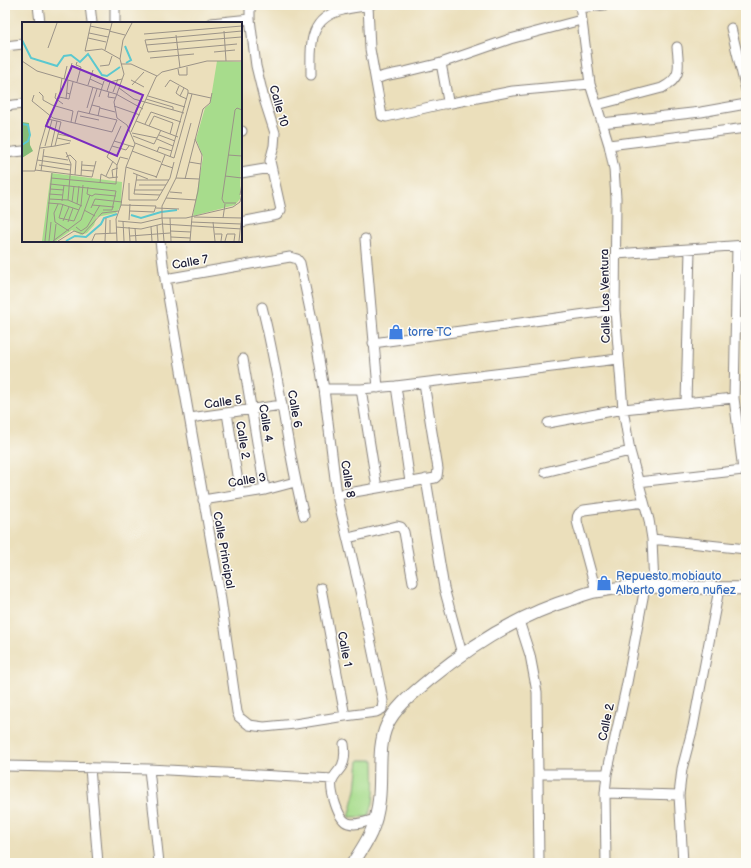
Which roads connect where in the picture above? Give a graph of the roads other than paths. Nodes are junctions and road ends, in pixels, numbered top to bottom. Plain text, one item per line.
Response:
1 (38, 5) edge
2 (90, 5) edge
3 (115, 5) edge
4 (250, 5) edge
5 (370, 5) edge
6 (604, 5) edge
7 (580, 6) edge
8 (341, 7) edge
9 (250, 19) junction
10 (581, 20) junction
11 (40, 22) edge
12 (92, 22) edge
13 (115, 22) edge
14 (221, 22) edge
15 (731, 28) dead end
16 (22, 44) edge
17 (5, 46) edge
18 (677, 47) dead end
19 (441, 63) junction
20 (311, 76) dead end
21 (376, 79) junction
22 (590, 84) junction
23 (746, 90) edge
24 (22, 104) edge
25 (446, 104) junction
26 (746, 104) edge
27 (597, 105) junction
28 (5, 106) edge
29 (602, 123) junction
30 (746, 128) edge
31 (609, 145) junction
32 (22, 151) edge
33 (5, 153) edge
34 (271, 168) junction
35 (242, 173) edge
36 (242, 222) edge
37 (364, 239) dead end
38 (160, 242) edge
39 (741, 246) edge
40 (690, 250) junction
41 (616, 254) junction
42 (290, 257) joint
43 (165, 279) junction
44 (262, 307) dead end
45 (615, 310) junction
46 (373, 343) junction
47 (244, 359) dead end
48 (618, 359) junction
49 (424, 383) junction
50 (396, 386) junction
51 (378, 388) junction
52 (324, 389) junction
53 (361, 389) junction
54 (734, 398) junction
55 (686, 403) junction
56 (282, 405) junction
57 (623, 409) junction
58 (252, 410) junction
59 (227, 414) junction
60 (190, 418) junction
61 (548, 423) dead end
62 (630, 451) junction
63 (744, 471) edge
64 (545, 472) dead end
65 (426, 480) junction
66 (295, 482) junction
67 (410, 482) junction
68 (638, 482) junction
69 (377, 488) junction
70 (265, 490) junction
71 (240, 494) junction
72 (337, 495) junction
73 (203, 500) junction
74 (644, 502) junction
75 (304, 516) dead end
76 (348, 538) junction
77 (652, 540) junction
78 (746, 549) edge
79 (413, 582) dead end
80 (650, 587) junction
81 (321, 588) dead end
82 (746, 588) edge
83 (718, 589) junction
84 (596, 591) junction
85 (518, 621) junction
86 (462, 654) junction
87 (382, 709) junction
88 (345, 716) junction
89 (392, 717) junction
90 (344, 744) dead end
91 (5, 766) edge
92 (90, 768) junction
93 (149, 769) junction
94 (538, 774) junction
95 (607, 774) junction
96 (333, 779) junction
97 (605, 793) junction
98 (679, 794) junction
99 (376, 819) junction
100 (98, 863) edge
101 (159, 863) edge
102 (353, 863) edge
103 (538, 863) edge
104 (606, 863) edge
105 (683, 863) edge

1 - 11 street
2 - 12 street
3 - 13 street
4 - 9 street, Calle 10
5 - 8 street
5 - 21 street
6 - 7 street
7 - 10 street, Calle Los Ventura
8 - 20 street
9 - 14 street
9 - 34 street, Calle 10
10 - 19 street
10 - 22 street, Calle Los Ventura
15 - 23 street
16 - 17 street
18 - 27 street
19 - 21 street
19 - 25 street
21 - 25 street
22 - 25 street
22 - 27 street, Calle Los Ventura
24 - 28 street
26 - 29 street
27 - 29 street, Calle Los Ventura
29 - 31 street, Calle Los Ventura
30 - 31 street
31 - 41 street, Calle Los Ventura
32 - 33 street
34 - 35 street
34 - 36 street, Calle 10
37 - 46 street
38 - 43 street, Calle Principal
39 - 40 street
39 - 54 street
40 - 41 street
40 - 55 street
41 - 45 street, Calle Los Ventura
42 - 43 street, Calle 7
42 - 52 street, Calle 8
43 - 60 street, Calle Principal
44 - 56 street, Calle 6
45 - 46 street
45 - 48 street, Calle Los Ventura
46 - 51 street
47 - 58 street, Calle 4
48 - 49 street
48 - 57 street, Calle Los Ventura
49 - 50 street
49 - 65 street
50 - 51 street
50 - 67 street
51 - 53 street
52 - 53 street
52 - 72 street, Calle 8
53 - 69 street
54 - 55 street
54 - 63 street
55 - 57 street
56 - 58 street, Calle 5
56 - 66 street, Calle 6
57 - 61 street
57 - 62 street, Calle Los Ventura
58 - 59 street, Calle 5
58 - 70 street, Calle 4
59 - 60 street, Calle 5
59 - 71 street, Calle 2
60 - 73 street, Calle Principal
62 - 64 street
62 - 68 street, Calle Los Ventura
63 - 68 street
65 - 67 street
65 - 86 street
66 - 70 street, Calle 3
66 - 75 street, Calle 6
67 - 69 street
68 - 74 street, Calle Los Ventura
69 - 72 street
70 - 71 street, Calle 3
71 - 73 street, Calle 3
72 - 76 street, Calle 8
73 - 88 street, Calle Principal
74 - 77 street, Calle Los Ventura
74 - 84 street
76 - 79 street
76 - 87 street, Calle 8
77 - 78 street
77 - 80 street, Calle Los Ventura
80 - 83 street
80 - 84 street
80 - 95 street, Calle 2
81 - 88 street, Calle 1
82 - 83 street
83 - 98 street
84 - 85 street
85 - 86 street
85 - 94 street
86 - 89 street
87 - 88 street, Calle Principal
87 - 89 street
89 - 99 street
90 - 96 street
91 - 92 street
92 - 93 street
92 - 100 street
93 - 96 street
93 - 101 street
94 - 95 street
94 - 103 street
95 - 97 street, Calle 2
96 - 99 street
97 - 98 street
97 - 104 street, Calle 2
98 - 105 street
99 - 102 street

